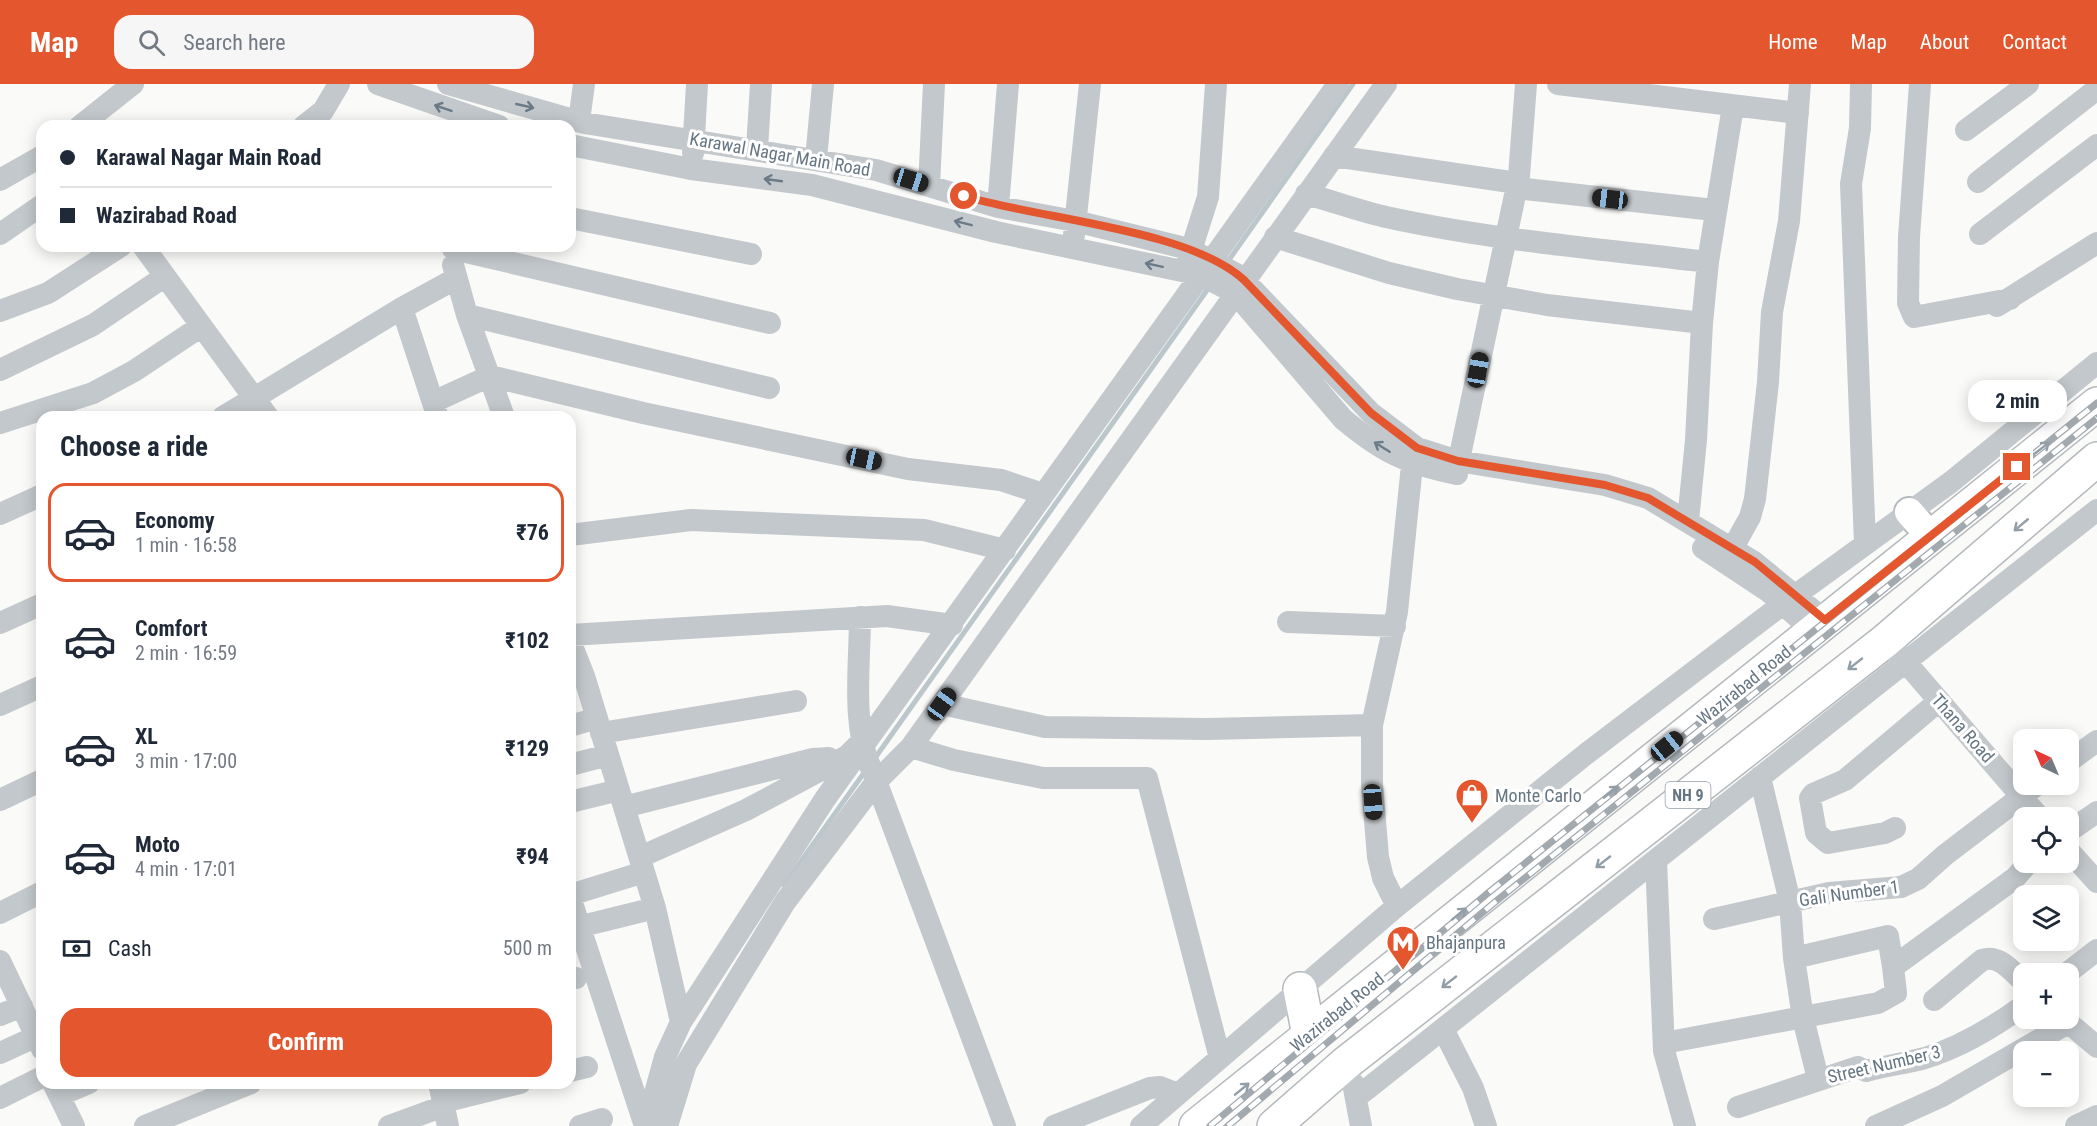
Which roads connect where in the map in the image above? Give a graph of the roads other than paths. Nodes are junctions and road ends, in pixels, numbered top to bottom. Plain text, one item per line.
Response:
1 (133, 84) edge
2 (339, 84) edge
3 (378, 84) edge
4 (448, 84) edge
5 (584, 84) edge
6 (697, 84) edge
7 (761, 84) edge
8 (823, 84) edge
9 (934, 84) edge
10 (1008, 84) edge
11 (1090, 84) edge
12 (1216, 84) edge
13 (1338, 84) edge
14 (1386, 84) edge
15 (1526, 84) edge
16 (1558, 84) edge
17 (1800, 84) edge
18 (1861, 84) edge
19 (1920, 84) edge
20 (2028, 84) edge
21 (2097, 89) edge
22 (488, 97) junction
23 (1733, 106) junction
24 (1798, 113) junction
25 (88, 120) edge
26 (312, 120) edge
27 (476, 120) edge
28 (487, 120) edge
29 (575, 120) edge
30 (576, 120) edge
31 (579, 121) junction
32 (1966, 130) dead end
33 (695, 139) junction
34 (2097, 145) edge
35 (576, 146) edge
36 (758, 149) junction
37 (1334, 156) junction
38 (36, 159) edge
39 (816, 159) junction
40 (692, 169) junction
41 (0, 180) edge
42 (1978, 182) dead end
43 (929, 186) junction
44 (1516, 186) junction
45 (1306, 194) junction
46 (998, 207) junction
47 (36, 209) edge
48 (1714, 210) junction
49 (576, 219) edge
50 (1075, 221) junction
51 (0, 234) edge
52 (1980, 234) dead end
53 (1275, 237) junction
54 (1504, 237) junction
55 (2097, 243) edge
56 (1073, 246) junction
57 (113, 252) edge
58 (147, 252) edge
59 (453, 252) edge
60 (470, 252) edge
61 (751, 254) dead end
62 (1708, 262) junction
63 (1203, 266) junction
64 (164, 277) junction
65 (455, 279) junction
66 (1237, 285) junction
67 (1494, 296) junction
68 (2010, 298) junction
69 (402, 308) junction
70 (0, 311) edge
71 (467, 315) junction
72 (1972, 321) dead end
73 (770, 322) dead end
74 (1702, 322) junction
75 (200, 327) junction
76 (2097, 363) edge
77 (0, 370) edge
78 (490, 376) junction
79 (769, 388) dead end
80 (2097, 404) edge
81 (262, 408) edge
82 (435, 410) edge
83 (36, 411) edge
84 (37, 411) edge
85 (502, 411) edge
86 (0, 423) edge
87 (1412, 465) junction
88 (1457, 468) junction
89 (2093, 471) edge
90 (1043, 494) junction
91 (36, 498) edge
92 (1909, 512) junction
93 (0, 514) edge
94 (2094, 518) edge
95 (1688, 521) junction
96 (576, 535) edge
97 (1930, 536) junction
98 (1865, 544) junction
99 (1005, 550) junction
100 (1729, 557) junction
101 (1789, 600) junction
102 (36, 607) edge
103 (860, 617) junction
104 (1288, 622) dead end
105 (0, 623) edge
106 (1818, 625) junction
107 (952, 626) junction
108 (1395, 626) junction
109 (576, 635) edge
110 (1896, 651) junction
111 (577, 679) edge
112 (36, 689) edge
113 (1939, 700) junction
114 (796, 701) dead end
115 (942, 704) junction
116 (0, 705) edge
117 (1372, 725) junction
118 (576, 726) edge
119 (599, 726) junction
120 (2097, 741) edge
121 (911, 747) junction
122 (2079, 754) edge
123 (608, 755) junction
124 (863, 759) junction
125 (576, 763) edge
126 (2013, 773) edge
127 (1760, 777) junction
128 (36, 783) edge
129 (2023, 795) edge
130 (621, 798) junction
131 (0, 800) edge
132 (576, 802) edge
133 (2097, 812) edge
134 (2079, 824) edge
135 (1895, 828) dead end
136 (1656, 860) junction
137 (2079, 861) edge
138 (642, 865) junction
139 (2019, 873) edge
140 (2096, 879) edge
141 (576, 893) edge
142 (36, 895) edge
143 (1790, 902) junction
144 (1397, 906) junction
145 (655, 908) junction
146 (0, 913) edge
147 (1714, 919) dead end
148 (576, 927) edge
149 (576, 930) edge
150 (2097, 950) edge
151 (1794, 958) junction
152 (0, 961) edge
153 (2079, 964) edge
154 (1893, 968) junction
155 (2013, 972) edge
156 (1300, 989) junction
157 (1934, 1000) dead end
158 (2013, 1012) edge
159 (0, 1016) edge
160 (1803, 1018) junction
161 (681, 1022) junction
162 (34, 1024) edge
163 (1443, 1029) junction
164 (2053, 1029) edge
165 (2076, 1029) edge
166 (1309, 1035) junction
167 (1664, 1043) junction
168 (2097, 1047) edge
169 (0, 1053) edge
170 (1220, 1058) junction
171 (1346, 1063) junction
172 (1818, 1078) junction
173 (36, 1080) edge
174 (57, 1089) edge
175 (236, 1089) edge
176 (498, 1089) edge
177 (1178, 1094) junction
178 (1357, 1097) junction
179 (0, 1098) edge
180 (443, 1104) edge
181 (1738, 1107) dead end
182 (2097, 1116) edge
183 (602, 1119) dead end
184 (74, 1126) edge
185 (145, 1126) edge
186 (389, 1126) edge
187 (580, 1126) edge
188 (646, 1126) edge
189 (667, 1126) edge
190 (1005, 1126) edge
191 (1054, 1126) edge
192 (1141, 1126) edge
193 (1196, 1126) edge
194 (1274, 1126) edge
195 (1360, 1126) edge
196 (1486, 1126) edge
197 (1685, 1126) edge
198 (1876, 1126) edge
199 (2076, 1126) edge

1 - 25 street
2 - 26 street
27 -> 3 street
4 - 22 street, Karawal Nagar Main Road
5 - 31 street
6 - 33 street
7 - 36 street
8 - 39 street
9 - 43 street
10 - 46 street
11 - 50 street
12 - 63 street
13 - 63 street
14 - 37 street
15 - 44 street
16 - 23 street
17 - 24 street
18 - 98 street
19 - 68 street
20 - 32 street
21 - 42 street
22 - 28 street
22 -> 29 street, Karawal Nagar Main Road
23 - 24 street
23 - 48 street
24 - 100 street
30 -> 31 street, Karawal Nagar Main Road
31 - 33 street, Karawal Nagar Main Road
33 - 36 street, Karawal Nagar Main Road
33 - 40 street
34 - 52 street
35 - 40 street, Karawal Nagar Main Road
36 - 39 street, Karawal Nagar Main Road
37 - 44 street
37 - 45 street
38 - 41 street
39 - 43 street, Karawal Nagar Main Road
56 -> 40 street, Karawal Nagar Main Road
43 - 46 street, Karawal Nagar Main Road
44 - 48 street
44 - 54 street
45 - 53 street
45 - 54 street
46 - 50 street, Karawal Nagar Main Road
47 - 51 street
48 - 62 street
49 - 61 street
50 - 56 street
50 - 63 street, Karawal Nagar Main Road
53 - 66 street
53 - 67 street
54 - 62 street
54 - 67 street
55 - 68 street
63 -> 56 street, Karawal Nagar Main Road
57 - 70 street
58 - 64 street
59 - 65 street
60 - 73 street
62 - 74 street
63 - 66 street, Karawal Nagar Main Road
63 - 90 street
64 - 75 street
64 - 77 street
65 - 69 street
65 - 71 street
87 -> 66 street
66 - 88 street
66 - 115 street
67 - 74 street
67 - 88 street
68 - 72 street
69 - 81 street
69 - 82 street
71 - 78 street
71 - 79 street
74 - 95 street
75 - 81 street
75 - 84 street
76 - 92 street
78 - 82 street
78 - 85 street
78 - 90 street
97 -> 80 highway, Wazirabad Road / NH 9
83 - 86 street
87 - 88 street
87 - 108 street
88 - 95 street
88 - 100 street
89 -> 110 highway, NH 9
90 - 99 street
91 - 93 street
92 - 97 main road
92 - 98 street
94 - 110 street
95 - 100 street
96 - 99 street
97 - 106 highway, Wazirabad Road / NH 9
98 - 101 street
99 - 107 street
100 - 101 street
101 - 106 street
101 - 144 street
102 - 105 street
103 - 107 street
103 - 109 street
103 - 124 street
104 - 108 street
166 -> 106 highway, Wazirabad Road / NH 9
107 - 124 street
108 - 117 street
110 - 113 street, Thana Road
110 - 127 street
110 -> 171 highway, NH 9
111 - 119 street
112 - 116 street
113 - 126 street, Thana Road
113 - 135 street
114 - 119 street
115 - 117 street
115 - 121 street
117 - 144 street
118 - 119 street
119 - 123 street
120 - 122 street
121 - 124 street
121 - 170 street
123 - 125 street
123 - 130 street
124 - 130 street
124 - 138 street
124 - 161 street
124 - 189 street
124 - 190 street
127 - 136 street
127 - 143 street, Gali Number 1
128 - 131 street
129 - 143 street, Gali Number 1
130 - 132 street
130 - 138 street
133 - 134 street
136 - 163 street
136 - 167 street
137 - 140 street
138 - 141 street
138 - 145 street
139 - 154 street
142 - 146 street
143 - 147 street
143 - 151 street, Gali Number 1
144 - 156 street
145 - 148 street
145 - 161 street
149 - 188 street
150 - 153 street
151 - 154 street
151 - 160 street, Gali Number 1
152 - 162 street
154 - 160 street
155 - 157 street
156 - 166 highway
156 - 170 street
158 - 172 street, Street Number 3
159 - 162 street
160 - 167 street
160 - 172 street, Gali Number 1
161 - 188 street
162 - 169 street
163 - 178 street
163 - 196 street
164 - 198 street
165 - 168 street
193 -> 166 highway, Wazirabad Road / NH 9
167 - 197 street
170 - 177 street
171 - 178 street
171 - 194 highway, NH 9
172 - 181 street, Street Number 3
173 - 179 street
174 - 184 street
175 - 185 street
176 - 180 street
177 - 191 street
177 - 192 street
178 - 195 street
180 - 186 street
182 - 199 street
183 - 187 street

